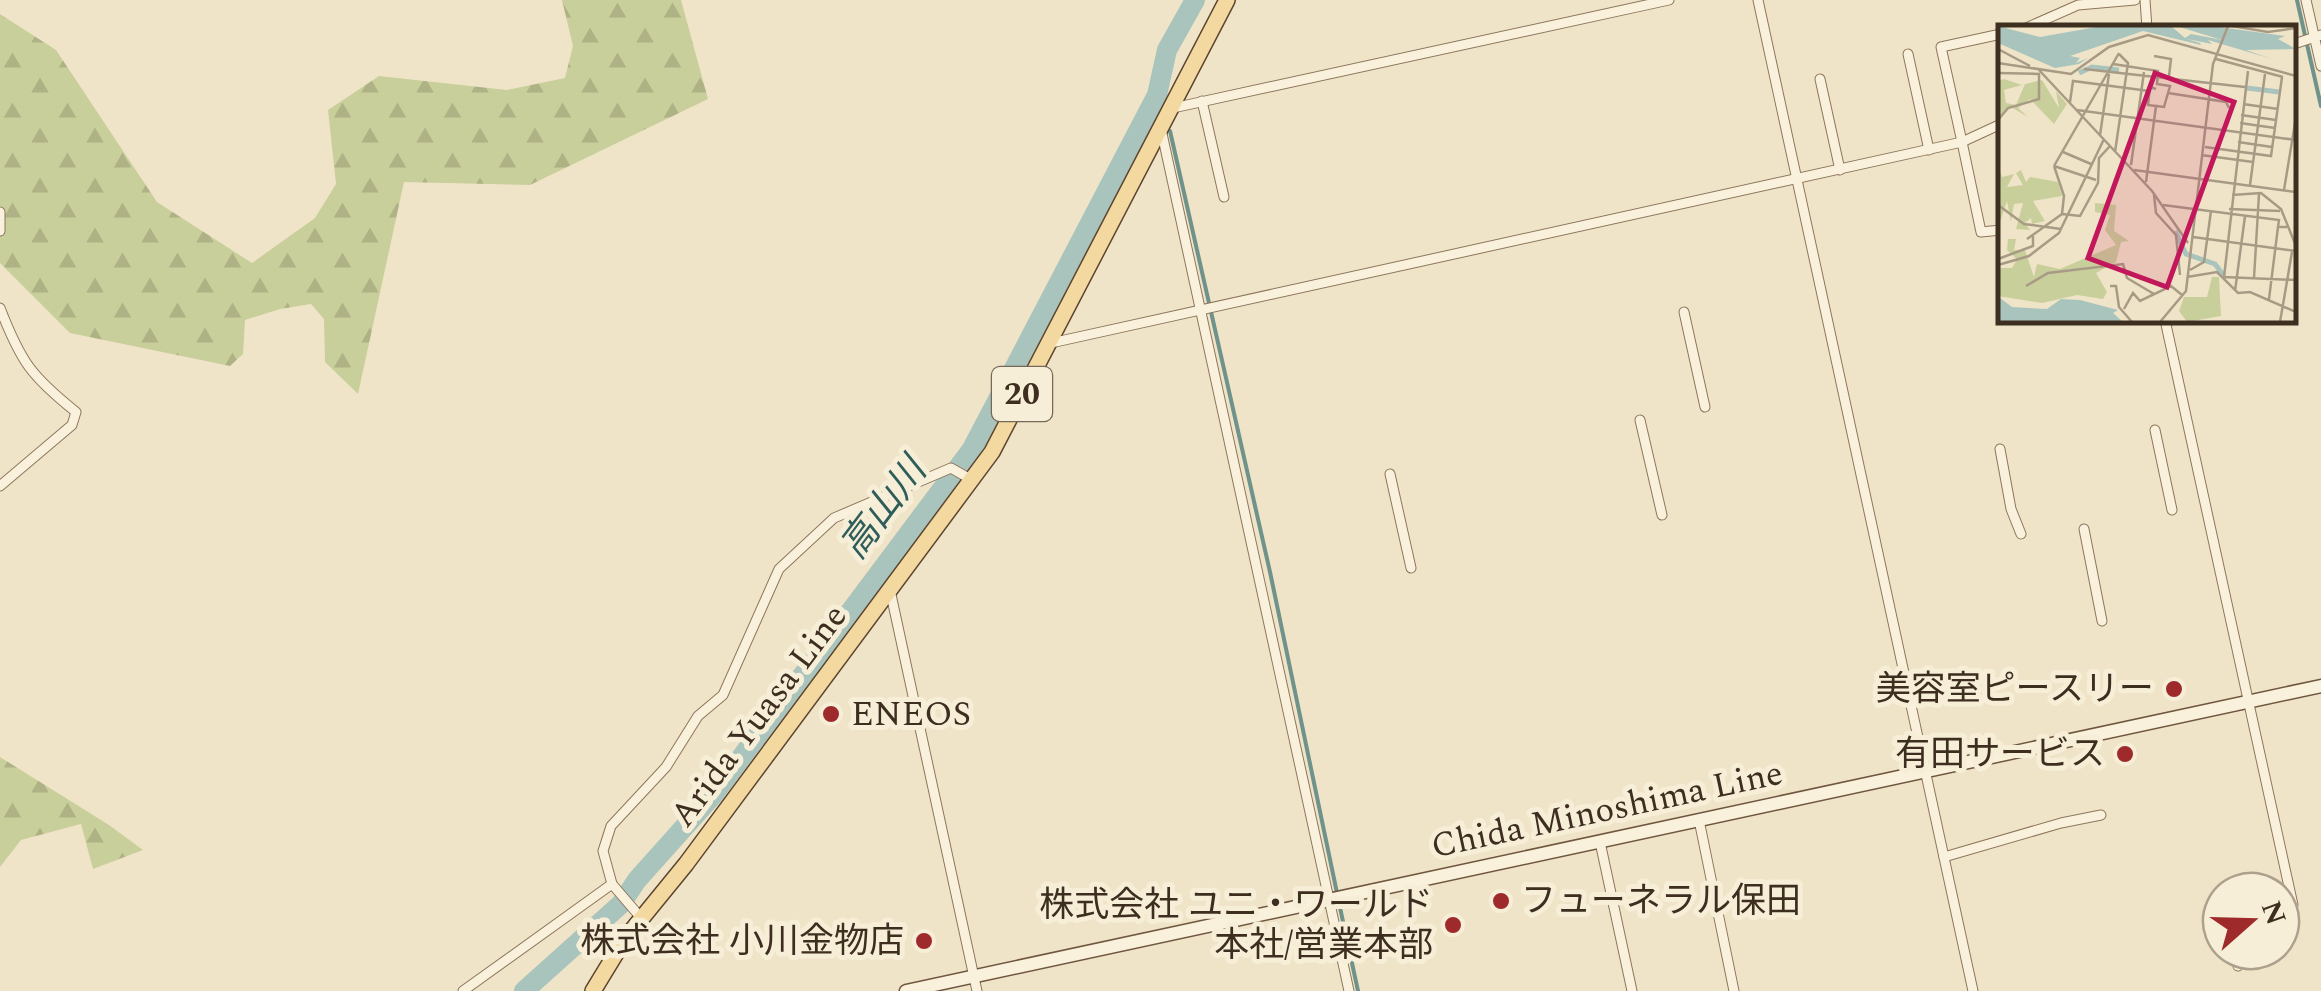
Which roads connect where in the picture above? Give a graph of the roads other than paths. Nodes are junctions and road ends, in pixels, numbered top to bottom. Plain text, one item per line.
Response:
1 (1226, 0) edge
2 (1670, 0) edge
3 (1758, 0) edge
4 (2135, 0) edge
5 (2145, 0) edge
6 (2306, 0) edge
7 (2095, 2) edge
8 (2033, 25) edge
9 (2147, 25) edge
10 (1998, 35) edge
11 (2318, 36) edge
12 (1908, 54) dead end
13 (2321, 66) edge
14 (1820, 79) dead end
15 (1202, 101) junction
16 (1170, 108) junction
17 (1998, 125) edge
18 (1161, 127) junction
19 (1962, 142) junction
20 (1929, 150) junction
21 (1840, 170) junction
22 (1797, 179) junction
23 (1224, 197) dead end
24 (0, 212) edge
25 (1998, 230) edge
26 (0, 231) edge
27 (0, 308) edge
28 (1201, 308) junction
29 (1684, 312) dead end
30 (2166, 322) edge
31 (1048, 344) junction
32 (1705, 407) dead end
33 (1640, 420) dead end
34 (2155, 430) dead end
35 (2000, 448) dead end
36 (1390, 474) dead end
37 (972, 480) junction
38 (0, 486) edge
39 (2172, 510) dead end
40 (1662, 515) dead end
41 (2084, 529) dead end
42 (2021, 534) dead end
43 (1411, 568) dead end
44 (890, 590) junction
45 (2102, 621) dead end
46 (2321, 686) edge
47 (2248, 701) junction
48 (1927, 772) junction
49 (2101, 815) dead end
50 (1699, 820) junction
51 (1600, 842) junction
52 (1944, 857) junction
53 (2285, 871) edge
54 (616, 888) junction
55 (1337, 899) junction
56 (642, 918) junction
57 (974, 976) junction
58 (463, 991) edge
59 (593, 991) edge
60 (906, 991) edge
61 (978, 991) edge
62 (1349, 991) edge
63 (1632, 991) edge
64 (1734, 991) edge
65 (1973, 991) edge

1 - 16 main road, Arida Yuasa Line / 20
2 - 15 street
3 - 22 street
4 - 7 street
5 - 9 street
6 - 11 street
7 - 8 street
10 - 19 street
11 - 13 street
12 - 20 street
14 - 21 street
15 - 16 street
15 - 23 street
16 - 18 main road, Arida Yuasa Line / 20
17 - 19 street
18 - 28 street
18 - 31 main road, Arida Yuasa Line / 20
19 - 20 street
19 - 25 street
20 - 21 street
21 - 22 street
22 - 28 street
22 - 48 street
24 - 26 street
27 - 38 street
28 - 31 street
28 - 55 street
29 - 32 street
30 - 47 street
31 - 37 main road, Arida Yuasa Line / 20
33 - 40 street
34 - 39 street
35 - 42 street
36 - 43 street
37 - 44 main road, Arida Yuasa Line / 20
37 - 54 street
41 - 45 street
44 - 56 main road, Arida Yuasa Line / 20
44 - 57 street
46 - 47 main road, Chida Minoshima Line
47 - 48 main road, Chida Minoshima Line
47 - 53 street
48 - 50 main road, Chida Minoshima Line
48 - 52 street
49 - 52 street
50 - 51 main road, Chida Minoshima Line
50 - 64 street
51 - 55 main road, Chida Minoshima Line
51 - 63 street
52 - 65 street
54 - 56 street
54 - 58 street
55 - 57 main road, Chida Minoshima Line
55 - 62 street
56 - 59 main road, Arida Yuasa Line / 20
57 - 60 main road, Chida Minoshima Line
57 - 61 street

